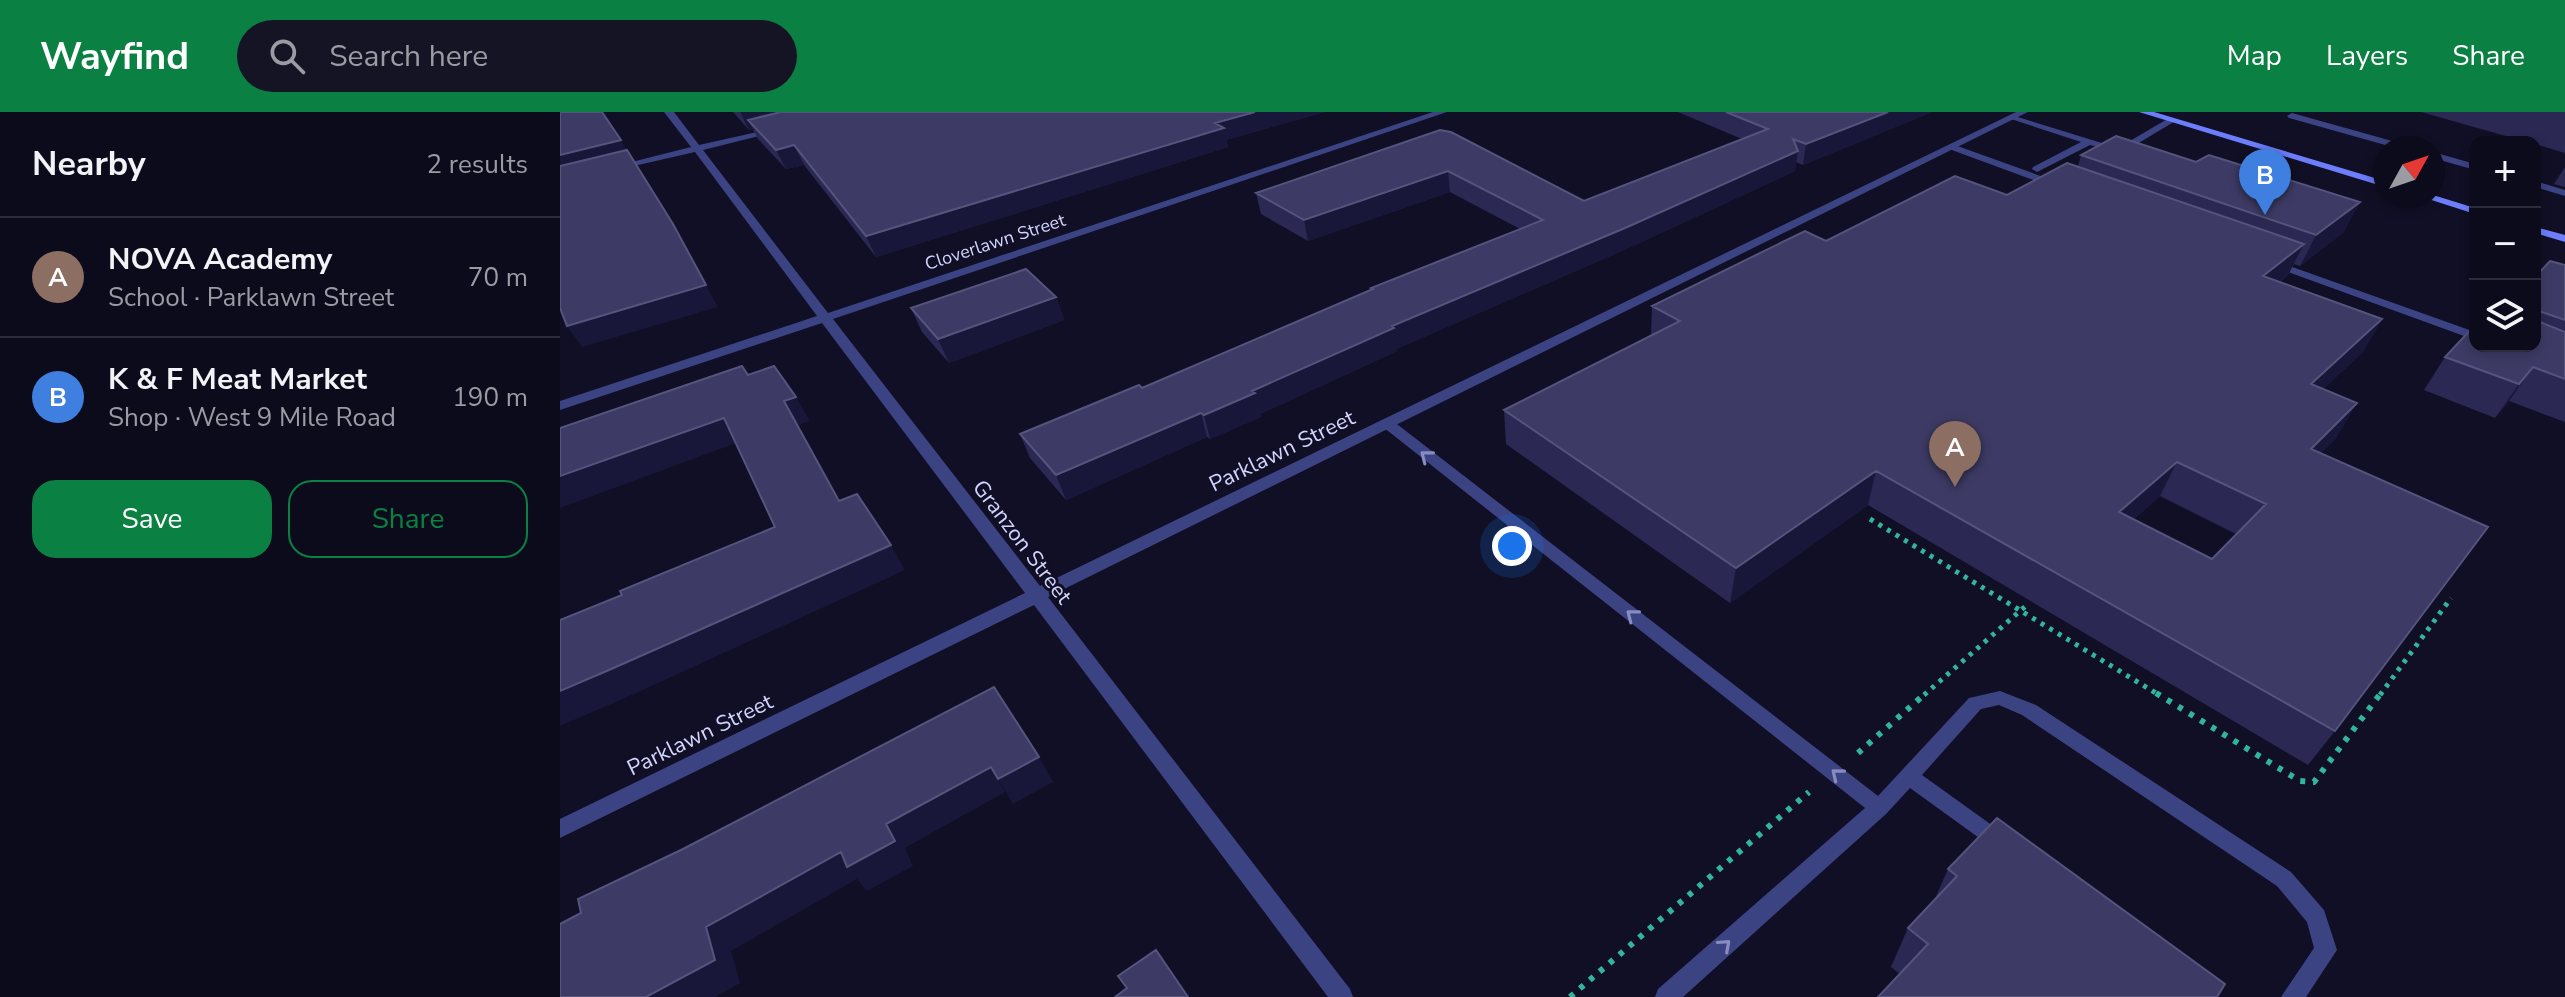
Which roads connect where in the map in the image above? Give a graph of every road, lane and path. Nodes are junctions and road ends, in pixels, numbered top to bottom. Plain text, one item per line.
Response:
1 (669, 112) edge
2 (1442, 112) edge
3 (2144, 112) edge
4 (2018, 114) edge
5 (2292, 116) dead end
6 (2172, 120) junction
7 (791, 126) edge
8 (2373, 139) edge
9 (2089, 141) junction
10 (1952, 147) junction
11 (697, 149) junction
12 (2119, 151) junction
13 (2133, 156) edge
14 (2445, 158) edge
15 (2469, 165) edge
16 (2037, 169) dead end
17 (602, 172) edge
18 (2373, 180) edge
19 (2541, 186) edge
20 (2071, 190) edge
21 (2565, 193) edge
22 (2445, 202) edge
23 (2469, 209) edge
24 (2541, 232) edge
25 (2565, 239) edge
26 (2266, 261) edge
27 (824, 318) junction
28 (2469, 334) edge
29 (560, 406) edge
30 (1388, 424) junction
31 (1870, 519) dead end
32 (1035, 596) junction
33 (2451, 598) edge
34 (2028, 604) dead end
35 (2019, 612) junction
36 (1854, 756) dead end
37 (1910, 777) junction
38 (1811, 790) dead end
39 (1879, 808) junction
40 (560, 829) edge
41 (2011, 850) edge
42 (1342, 997) edge
43 (1570, 997) edge
44 (1666, 997) edge
45 (2292, 997) edge

1 - 11 street, Granzon Street
2 - 27 street, Cloverlawn Street
3 - 6 main road
4 - 9 street
4 - 10 street, Parklawn Street
5 - 8 street
6 - 12 street
6 - 18 main road
7 - 11 street
9 - 12 street
9 - 16 street
10 - 20 street
10 - 30 street, Parklawn Street
11 - 17 street
11 - 27 street, Granzon Street
12 - 13 street
14 - 15 street
19 - 21 street
22 - 23 main road
24 - 25 main road
26 - 28 street
27 - 29 street, Cloverlawn Street
27 - 32 street, Granzon Street
30 - 32 street, Parklawn Street
39 -> 30 street
31 - 35 path
32 - 40 street, Parklawn Street
32 - 42 street, Granzon Street
33 - 35 path
34 - 35 path
35 - 36 path
37 - 39 street
37 - 41 street
37 - 45 street
38 - 43 path
44 -> 39 street

